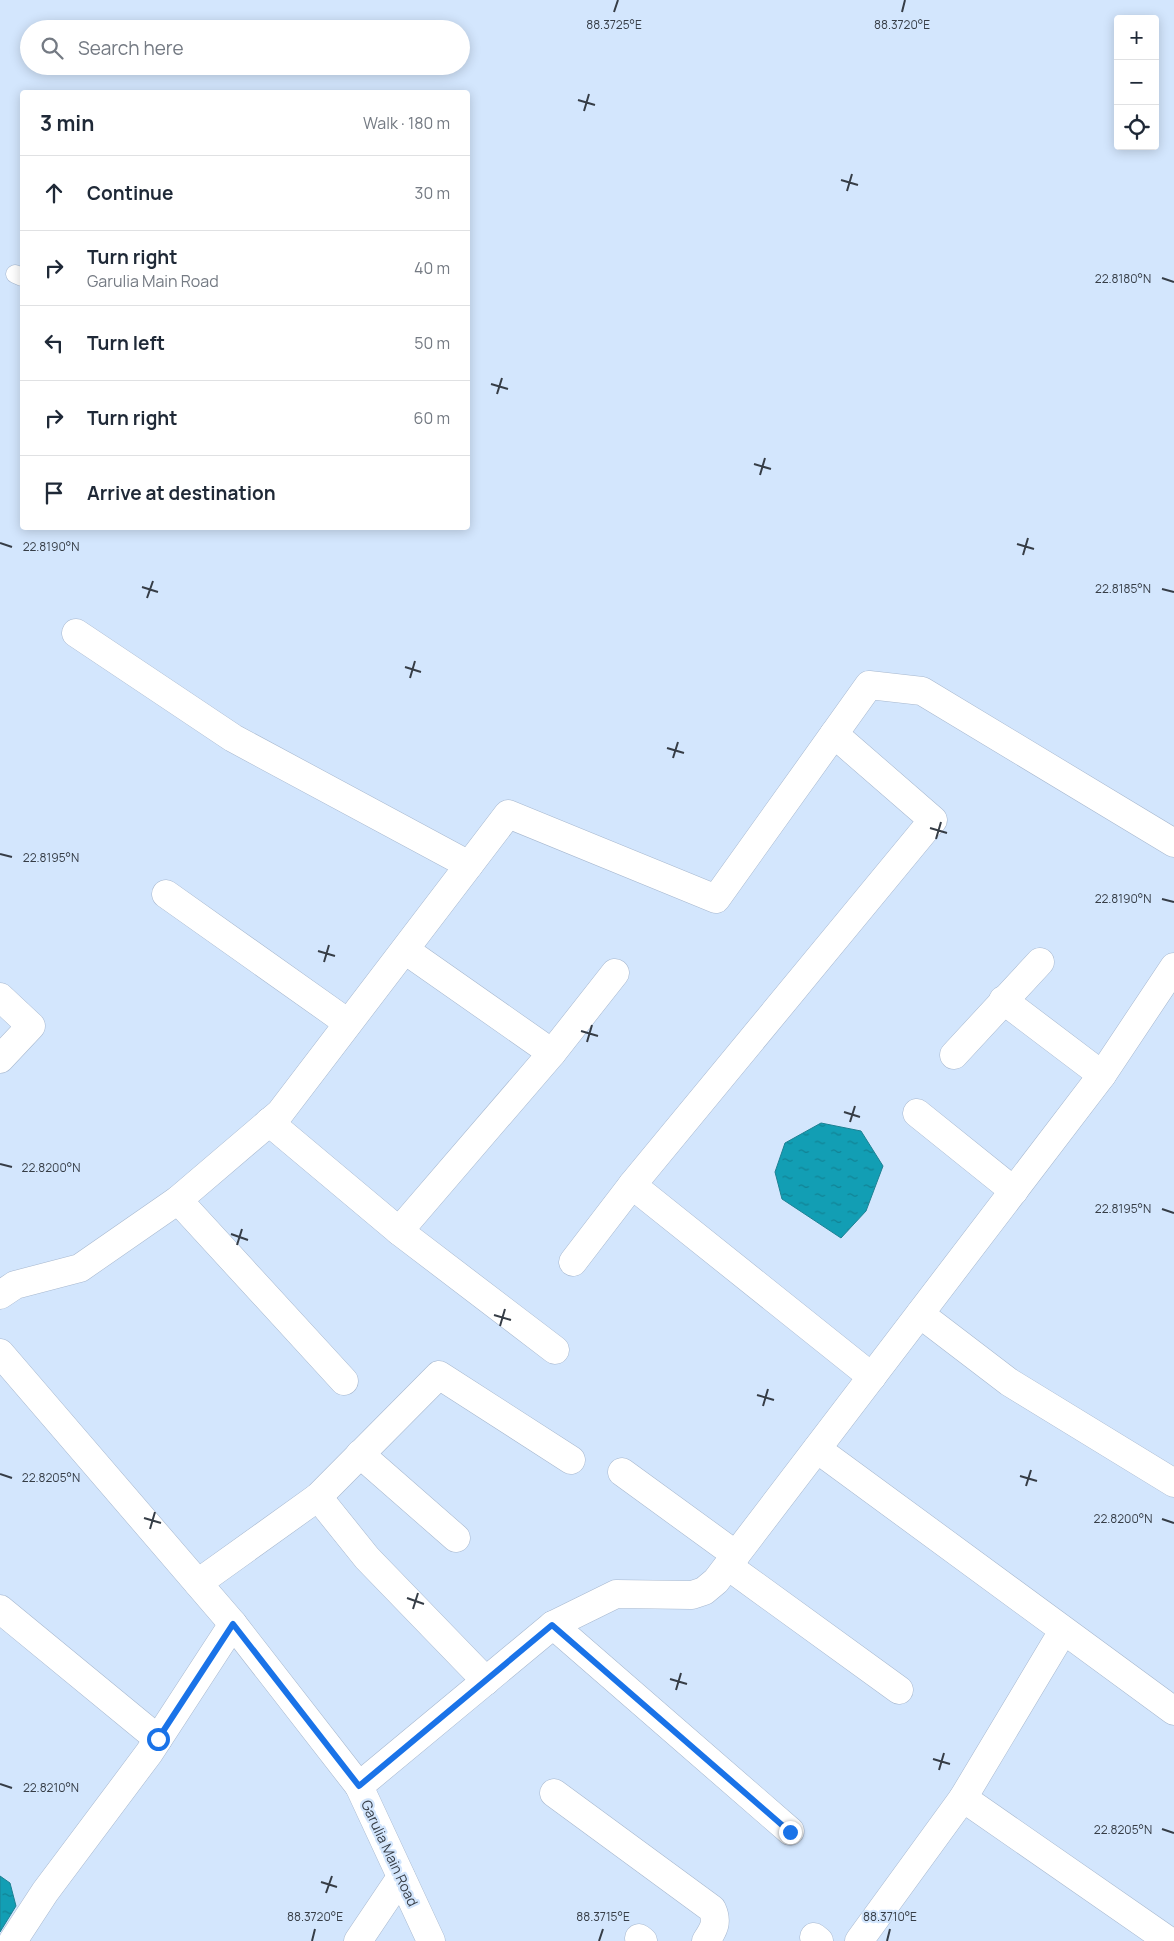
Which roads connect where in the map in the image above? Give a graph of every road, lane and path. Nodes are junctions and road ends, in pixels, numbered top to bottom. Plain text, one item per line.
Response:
1 (76, 633) dead end
2 (834, 734) junction
3 (1174, 843) edge
4 (469, 865) junction
5 (166, 894) dead end
6 (405, 950) junction
7 (1040, 962) dead end
8 (1174, 967) edge
9 (615, 973) dead end
10 (0, 996) edge
11 (1003, 1000) junction
12 (348, 1023) junction
13 (552, 1053) junction
14 (954, 1055) dead end
15 (0, 1059) edge
16 (1102, 1075) junction
17 (917, 1113) dead end
18 (270, 1122) junction
19 (632, 1185) junction
20 (1014, 1191) junction
21 (178, 1200) junction
22 (399, 1230) junction
23 (573, 1262) dead end
24 (0, 1295) edge
25 (920, 1314) junction
26 (555, 1350) dead end
27 (0, 1353) edge
28 (872, 1376) junction
29 (344, 1380) dead end
30 (817, 1449) junction
31 (360, 1454) junction
32 (571, 1460) dead end
33 (622, 1472) dead end
34 (1174, 1483) edge
35 (318, 1497) junction
36 (456, 1538) dead end
37 (732, 1561) junction
38 (198, 1583) junction
39 (0, 1608) edge
40 (233, 1624) junction
41 (552, 1625) junction
42 (1063, 1631) junction
43 (486, 1681) junction
44 (899, 1690) dead end
45 (1174, 1711) edge
46 (158, 1739) junction
47 (359, 1786) junction
48 (554, 1793) dead end
49 (963, 1798) junction
50 (790, 1832) dead end
51 (401, 1877) junction
52 (13, 1941) edge
53 (358, 1941) edge
54 (431, 1941) edge
55 (706, 1941) edge
56 (859, 1941) edge
57 (1168, 1941) edge

1 - 4 street
2 - 3 street
2 - 4 street
2 - 19 street
4 - 6 street
5 - 12 street
6 - 12 street
6 - 13 street
7 - 11 street
8 - 16 street
9 - 13 street
10 - 15 street
11 - 14 street
11 - 16 street
12 - 18 street
13 - 22 street
16 - 20 street
17 - 20 street
18 - 21 street
18 - 22 street
19 - 23 street
19 - 28 street
20 - 25 street
21 - 24 street
21 - 29 street
22 - 26 street
25 - 28 street
25 - 34 street
27 - 38 street, Garulia Main Road
28 - 30 street
30 - 37 street
30 - 42 street
31 - 32 street
31 - 35 street
31 - 36 street
33 - 37 street
35 - 38 street
35 - 43 street
37 - 41 street
37 - 44 street
38 - 40 street, Garulia Main Road
39 - 46 street
40 - 46 street
40 - 47 street, Garulia Main Road
41 - 43 street
41 - 50 street
42 - 45 street
42 - 49 street
43 - 47 street
46 - 52 street
47 - 51 street, Garulia Main Road
48 - 55 street
49 - 56 street
49 - 57 street
51 - 53 street
51 - 54 street, Garulia Main Road

